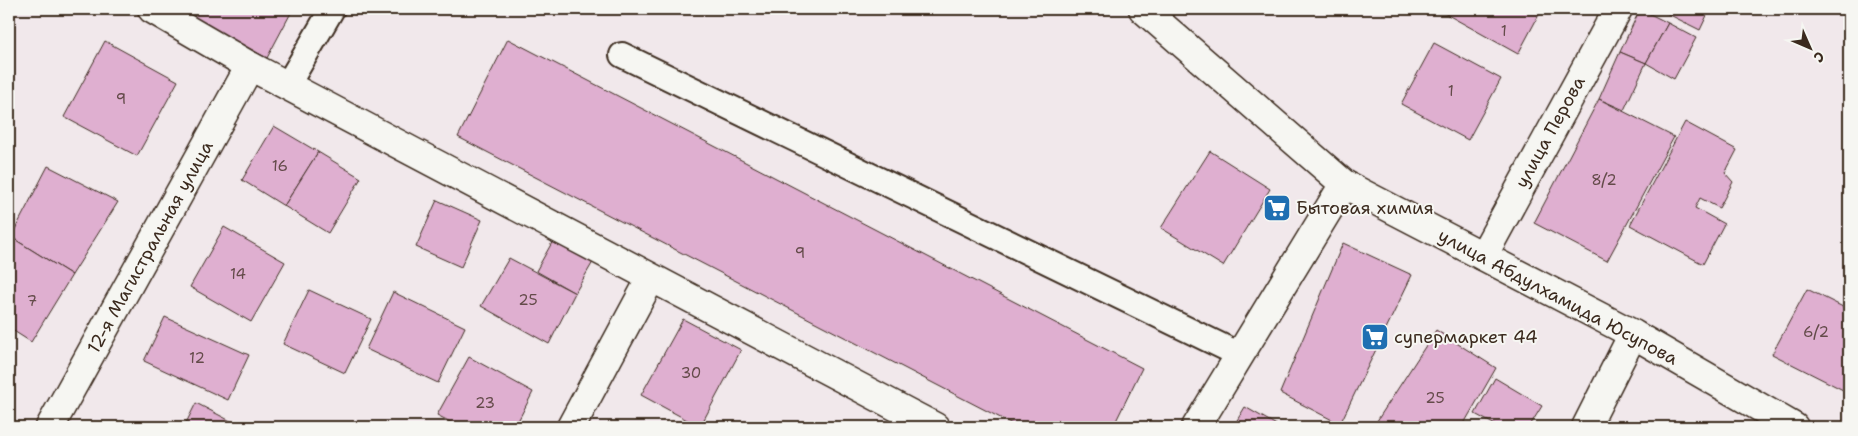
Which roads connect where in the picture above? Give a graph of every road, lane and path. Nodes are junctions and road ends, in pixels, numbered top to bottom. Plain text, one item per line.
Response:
1 (152, 9) edge
2 (332, 9) edge
3 (1142, 9) edge
4 (1618, 9) edge
5 (622, 55) dead end
6 (250, 66) junction
7 (287, 86) junction
8 (1344, 184) junction
9 (1483, 256) junction
10 (651, 278) junction
11 (1633, 334) junction
12 (1240, 354) junction
13 (50, 427) edge
14 (571, 427) edge
15 (935, 427) edge
16 (1196, 427) edge
17 (1586, 427) edge
18 (1794, 427) edge

1 - 6 street
2 - 7 lane
3 - 8 street, улица Абдулхамида Юсупова
4 - 9 street, улица Перова
5 - 12 lane
6 - 7 street
6 - 13 street, 12-я Магистральная улица
7 - 10 street
8 - 9 street, улица Абдулхамида Юсупова
8 - 12 street
9 - 11 street, улица Абдулхамида Юсупова
10 - 14 street
10 - 15 street
11 - 17 street
11 - 18 street, улица Абдулхамида Юсупова
12 - 16 street

